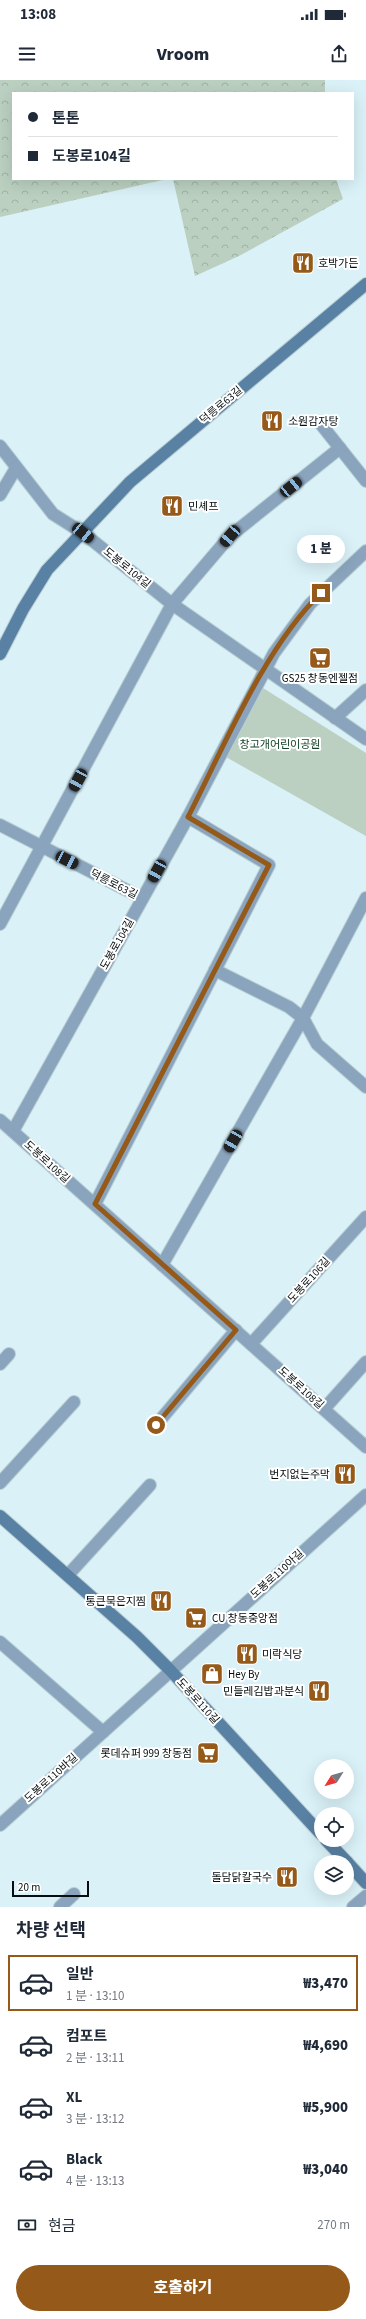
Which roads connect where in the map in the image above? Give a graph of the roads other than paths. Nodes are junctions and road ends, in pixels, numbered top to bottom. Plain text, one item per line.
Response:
1 (366, 284) edge
2 (320, 423) dead end
3 (0, 446) edge
4 (340, 448) junction
5 (16, 468) junction
6 (366, 481) edge
7 (0, 494) edge
8 (83, 533) junction
9 (366, 551) edge
10 (172, 604) junction
11 (0, 654) edge
12 (264, 670) junction
13 (366, 690) edge
14 (335, 718) junction
15 (366, 739) edge
16 (188, 817) junction
17 (0, 825) edge
18 (42, 847) junction
19 (142, 898) junction
20 (366, 898) edge
21 (0, 924) edge
22 (215, 970) junction
23 (303, 1018) junction
24 (366, 1087) edge
25 (0, 1120) edge
26 (13, 1132) junction
27 (95, 1204) junction
28 (366, 1217) edge
29 (162, 1265) junction
30 (236, 1330) junction
31 (251, 1344) junction
32 (9, 1354) dead end
33 (366, 1362) edge
34 (0, 1364) edge
35 (74, 1402) dead end
36 (324, 1409) junction
37 (156, 1425) dead end
38 (366, 1447) edge
39 (0, 1483) edge
40 (150, 1485) dead end
41 (366, 1495) edge
42 (0, 1516) edge
43 (68, 1575) junction
44 (0, 1642) edge
45 (170, 1670) junction
46 (103, 1732) junction
47 (0, 1825) edge
48 (314, 1826) edge
49 (333, 1847) edge
50 (340, 1855) edge
51 (354, 1870) edge
52 (366, 1883) edge
53 (74, 1894) dead end
54 (366, 1896) edge
55 (60, 1907) edge
56 (353, 1907) edge

1 - 8 street, 덕릉로63길
2 - 4 street
3 - 5 street
4 - 6 street
4 - 10 street
5 - 7 street
5 - 8 street
8 - 10 street, 도봉로104길
8 - 11 street, 덕릉로63길
9 - 12 street, 도봉로104길
10 - 12 street, 도봉로104길
10 - 18 street
12 - 14 street, 도봉로104길
12 - 16 street, 도봉로104길
13 - 14 street
14 - 15 street, 도봉로104길
16 - 19 street, 도봉로104길
16 - 22 street
17 - 18 street, 덕릉로63길
18 - 19 street, 덕릉로63길
18 - 21 street
19 - 26 street, 도봉로104길
20 - 23 street
22 - 23 street
22 - 27 street
23 - 24 street
23 - 29 street
25 - 26 street, 도봉로108길
26 - 27 street, 도봉로108길
27 - 29 street, 도봉로108길
28 - 31 street, 도봉로106길
29 - 30 street, 도봉로108길
30 - 31 street, 도봉로108길
30 - 37 street
31 - 36 street, 도봉로108길
32 - 34 street
33 - 36 street
35 - 39 street
36 - 38 street, 도봉로108길
40 - 43 street
41 - 45 street, 도봉로110아길
42 - 43 street, 도봉로110길
43 - 45 street, 도봉로110길
44 - 46 street
45 - 46 street, 도봉로110바길
45 - 48 street, 도봉로110길
46 - 47 street, 도봉로110바길
49 - 50 street
51 - 52 street
53 - 55 street
54 - 56 street

